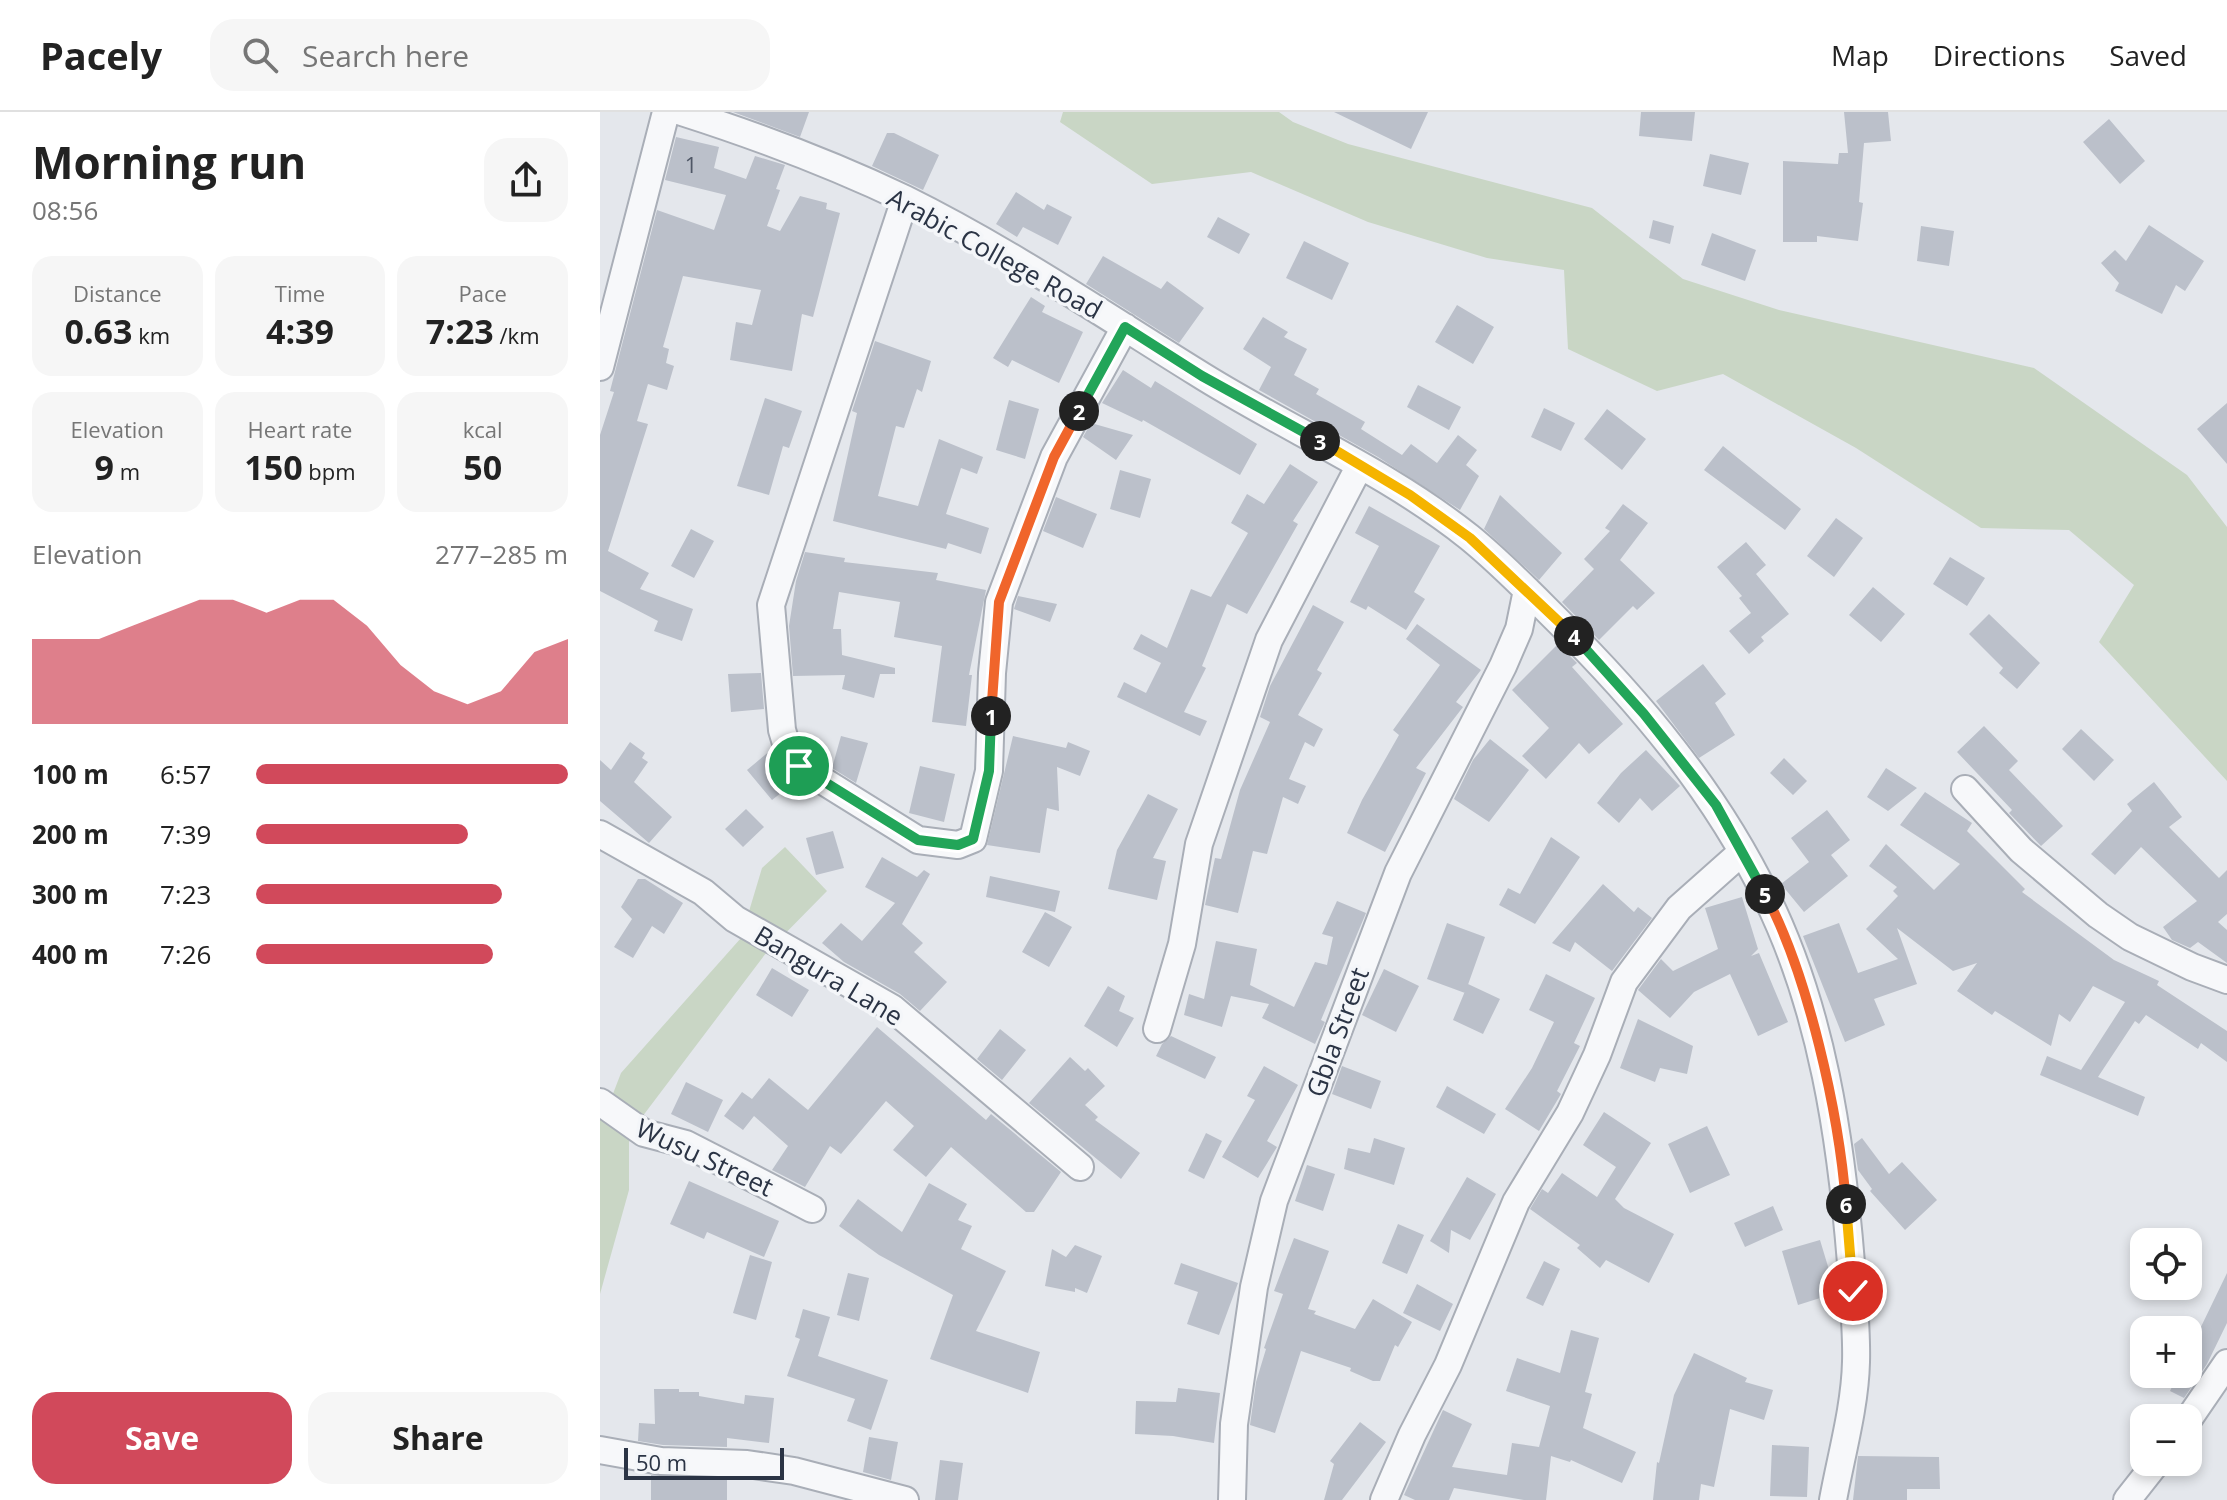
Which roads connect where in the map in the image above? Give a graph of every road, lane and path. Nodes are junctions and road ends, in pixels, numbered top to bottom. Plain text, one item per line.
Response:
1 (666, 112) edge
2 (682, 112) edge
3 (905, 199) junction
4 (1125, 327) junction
5 (600, 367) edge
6 (1360, 465) junction
7 (1527, 590) junction
8 (1965, 789) dead end
9 (600, 834) edge
10 (1742, 852) junction
11 (2227, 980) edge
12 (1157, 1029) dead end
13 (600, 1102) edge
14 (1080, 1167) dead end
15 (812, 1209) dead end
16 (2227, 1363) edge
17 (2199, 1404) edge
18 (600, 1450) edge
19 (2146, 1476) edge
20 (905, 1500) edge
21 (1232, 1500) edge
22 (1384, 1500) edge
23 (1833, 1500) edge
24 (2127, 1500) edge

1 - 5 street
2 - 3 street, Arabic College Road
3 - 4 street, Arabic College Road
3 - 4 street
4 - 6 street, Arabic College Road
6 - 7 street, Arabic College Road
6 - 12 street
7 - 10 street, Arabic College Road
7 - 21 street, Gbla Street
8 - 11 street
9 - 14 street, Bangura Lane
10 - 22 street
10 - 23 street, Arabic College Road
13 - 15 street, Wusu Street
16 - 17 street
18 - 20 street
19 - 24 street

